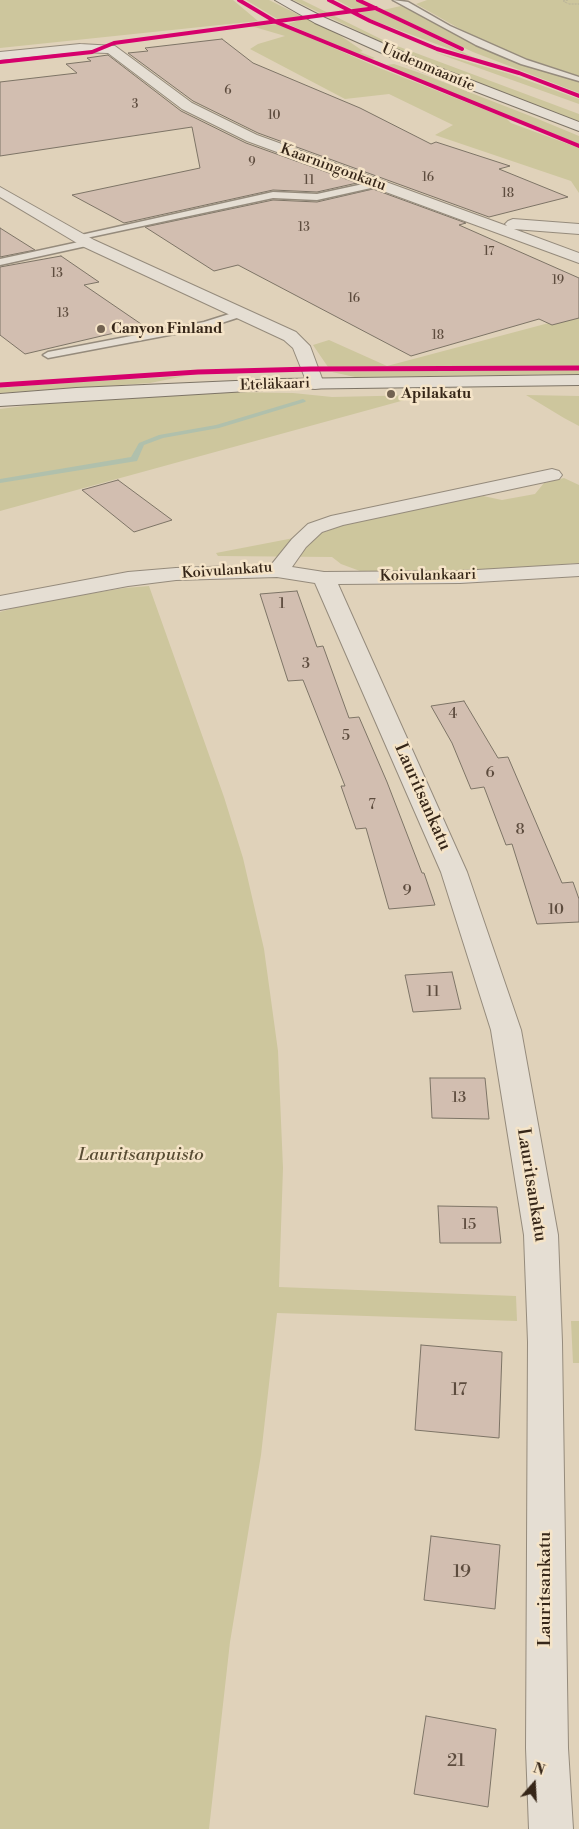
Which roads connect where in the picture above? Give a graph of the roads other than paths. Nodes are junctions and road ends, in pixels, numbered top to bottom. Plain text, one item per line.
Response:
1 (281, 0) edge
2 (396, 0) edge
3 (318, 4) dead end
4 (0, 56) edge
5 (579, 79) edge
6 (501, 81) dead end
7 (564, 104) dead end
8 (579, 110) edge
9 (579, 127) edge
10 (377, 184) junction
11 (0, 191) edge
12 (480, 222) junction
13 (579, 229) edge
14 (82, 240) junction
15 (579, 248) edge
16 (556, 249) junction
17 (579, 258) edge
18 (0, 262) edge
19 (242, 313) junction
20 (48, 355) dead end
21 (579, 380) edge
22 (550, 382) junction
23 (315, 384) junction
24 (579, 385) edge
25 (0, 400) edge
26 (552, 475) dead end
27 (276, 570) junction
28 (579, 570) edge
29 (324, 578) junction
30 (0, 603) edge
31 (551, 1829) edge

1 - 9 street, Uudenmaantie
2 - 5 lane
3 - 6 street, Uudenmaantie
4 - 10 street, Kaarningonkatu
7 - 8 street
10 - 12 street, Kaarningonkatu
10 - 14 lane
11 - 14 street
12 - 13 street
12 - 16 street, Kaarningonkatu
14 - 18 lane
14 - 19 street
15 - 16 street
16 - 17 street, Kaarningonkatu
19 - 20 lane
19 - 23 street
21 - 22 street, Eteläkaari
22 - 23 street, Eteläkaari
22 - 24 street, Eteläkaari
23 - 25 street, Eteläkaari
26 - 27 street, Koivulankatu
27 - 29 street, Koivulankaari
27 - 30 street, Koivulankatu
28 - 29 street, Koivulankaari
29 - 31 street, Lauritsankatu

